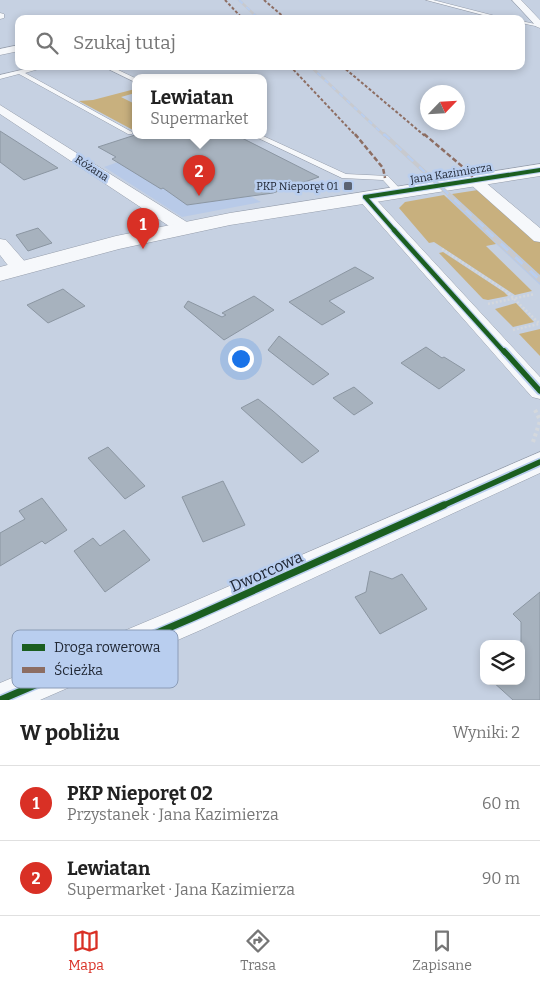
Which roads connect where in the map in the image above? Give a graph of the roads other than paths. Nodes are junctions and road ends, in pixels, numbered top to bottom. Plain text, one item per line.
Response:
1 (428, 0) edge
2 (516, 0) edge
3 (489, 15) edge
4 (525, 23) edge
5 (540, 25) edge
6 (15, 49) edge
7 (0, 52) edge
8 (29, 70) edge
9 (114, 70) edge
10 (21, 72) junction
11 (0, 77) edge
12 (132, 79) edge
13 (0, 109) edge
14 (130, 133) dead end
15 (265, 139) edge
16 (540, 170) edge
17 (474, 180) junction
18 (398, 191) junction
19 (365, 197) junction
20 (184, 228) junction
21 (540, 237) edge
22 (0, 244) edge
23 (21, 268) junction
24 (0, 274) edge
25 (537, 399) edge
26 (540, 462) edge
27 (164, 630) edge
28 (28, 688) edge
29 (0, 700) edge

1 - 3 lane
2 - 5 street
4 - 5 lane
6 - 7 street
8 - 10 lane
9 - 12 lane
10 - 11 lane
10 - 14 lane
13 - 20 street, Różana
15 - 18 lane
16 - 17 main road, Jana Kazimierza
17 - 18 main road, Jana Kazimierza
17 - 21 street
18 - 19 main road, Jana Kazimierza
19 - 20 main road, Jana Kazimierza
19 - 25 street
20 - 23 main road, Jana Kazimierza
22 - 23 street
23 - 24 main road, Jana Kazimierza
26 - 27 street, Dworcowa
28 - 29 street, Dworcowa

